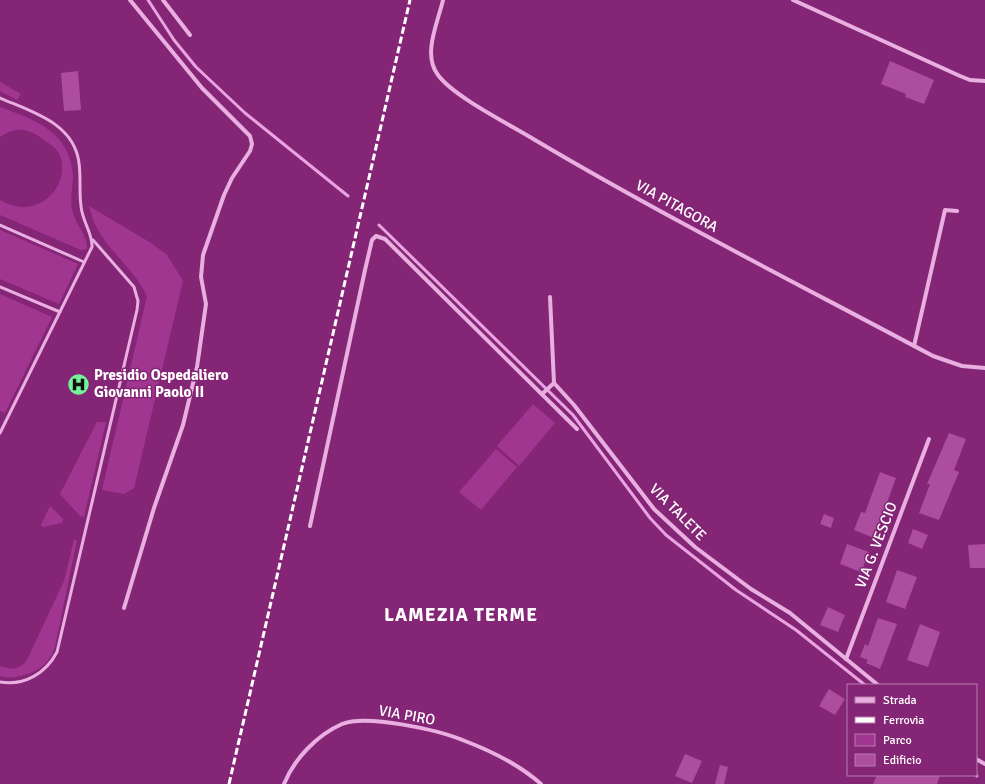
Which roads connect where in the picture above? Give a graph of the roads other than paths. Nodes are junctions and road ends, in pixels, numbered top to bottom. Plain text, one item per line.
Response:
1 (130, 0) edge
2 (163, 0) edge
3 (443, 0) edge
4 (794, 0) edge
5 (190, 35) dead end
6 (985, 81) edge
7 (0, 98) edge
8 (957, 211) dead end
9 (0, 225) edge
10 (93, 240) junction
11 (84, 262) junction
12 (0, 287) edge
13 (550, 297) dead end
14 (60, 312) junction
15 (914, 346) junction
16 (985, 368) edge
17 (554, 383) junction
18 (542, 394) junction
19 (0, 422) edge
20 (4, 424) junction
21 (578, 429) dead end
22 (0, 433) edge
23 (929, 440) dead end
24 (310, 526) dead end
25 (124, 608) dead end
26 (846, 659) junction
27 (0, 682) edge
28 (877, 684) edge
29 (284, 784) edge
30 (541, 784) edge

1 - 25 street
2 - 5 street
3 - 15 street, VIA PITAGORA
4 - 6 street
7 - 10 lane
8 - 15 street
9 - 11 lane
10 - 11 lane
10 - 27 lane
11 - 14 lane
12 - 14 lane
13 - 17 street
14 - 20 lane
15 - 16 street, VIA PITAGORA
17 - 18 street
17 - 26 street, VIA TALETE
18 - 21 street
18 - 24 street
19 - 20 lane
20 - 22 lane
23 - 26 street, VIA G. VESCIO
26 - 28 street, VIA TALETE
29 - 30 street, VIA PIRO

